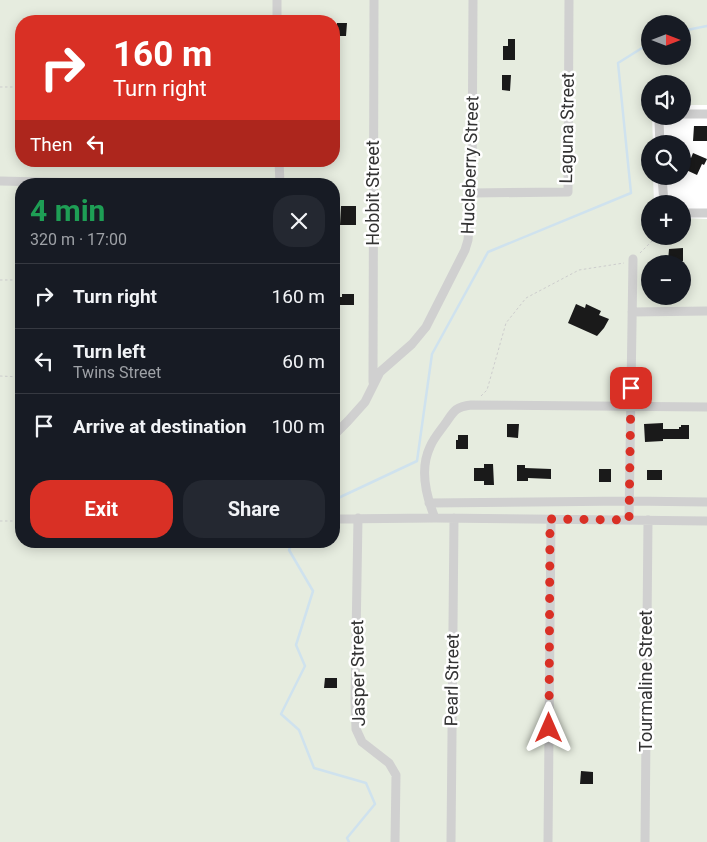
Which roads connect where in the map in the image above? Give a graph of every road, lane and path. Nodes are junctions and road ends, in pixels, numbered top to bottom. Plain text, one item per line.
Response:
1 (277, 0) edge
2 (374, 0) edge
3 (473, 0) edge
4 (569, 0) edge
5 (277, 15) edge
6 (0, 87) edge
7 (15, 87) edge
8 (691, 114) edge
9 (707, 114) edge
10 (0, 181) edge
11 (15, 181) edge
12 (472, 193) junction
13 (691, 213) edge
14 (707, 213) edge
15 (649, 245) edge
16 (633, 260) junction
17 (0, 280) edge
18 (15, 280) edge
19 (707, 311) edge
20 (632, 312) junction
21 (0, 376) edge
22 (15, 377) edge
23 (373, 386) junction
24 (471, 405) junction
25 (630, 406) junction
26 (707, 407) edge
27 (340, 429) edge
28 (629, 501) junction
29 (707, 502) edge
30 (429, 503) junction
31 (358, 518) junction
32 (435, 518) junction
33 (454, 518) junction
34 (340, 519) edge
35 (550, 519) junction
36 (629, 520) junction
37 (648, 520) junction
38 (0, 521) edge
39 (15, 521) edge
40 (707, 521) edge
41 (395, 842) edge
42 (451, 842) edge
43 (548, 842) edge
44 (645, 842) edge

1 - 5 street
2 - 23 street, Hobbit Street
3 - 12 street, Hucleberry Street
4 - 12 street, Laguna Street
6 - 7 path
8 - 9 street
10 - 11 street
12 - 23 street, Hucleberry Street
13 - 14 street
15 - 16 path
16 - 20 street
16 - 24 path
17 - 18 path
19 - 20 street
20 - 25 street
21 - 22 path
23 - 27 street, Hucleberry Street
24 - 25 street
24 - 30 street
25 - 26 street
25 - 28 street
28 - 29 street
28 - 30 street
28 - 36 street
30 - 32 street
31 - 32 street
31 - 34 street
31 - 41 street, Jasper Street
32 - 33 street
33 - 35 street
33 - 42 street, Pearl Street
35 - 36 street
35 - 43 street
36 - 37 street
37 - 40 street
37 - 44 street, Tourmaline Street
38 - 39 path

